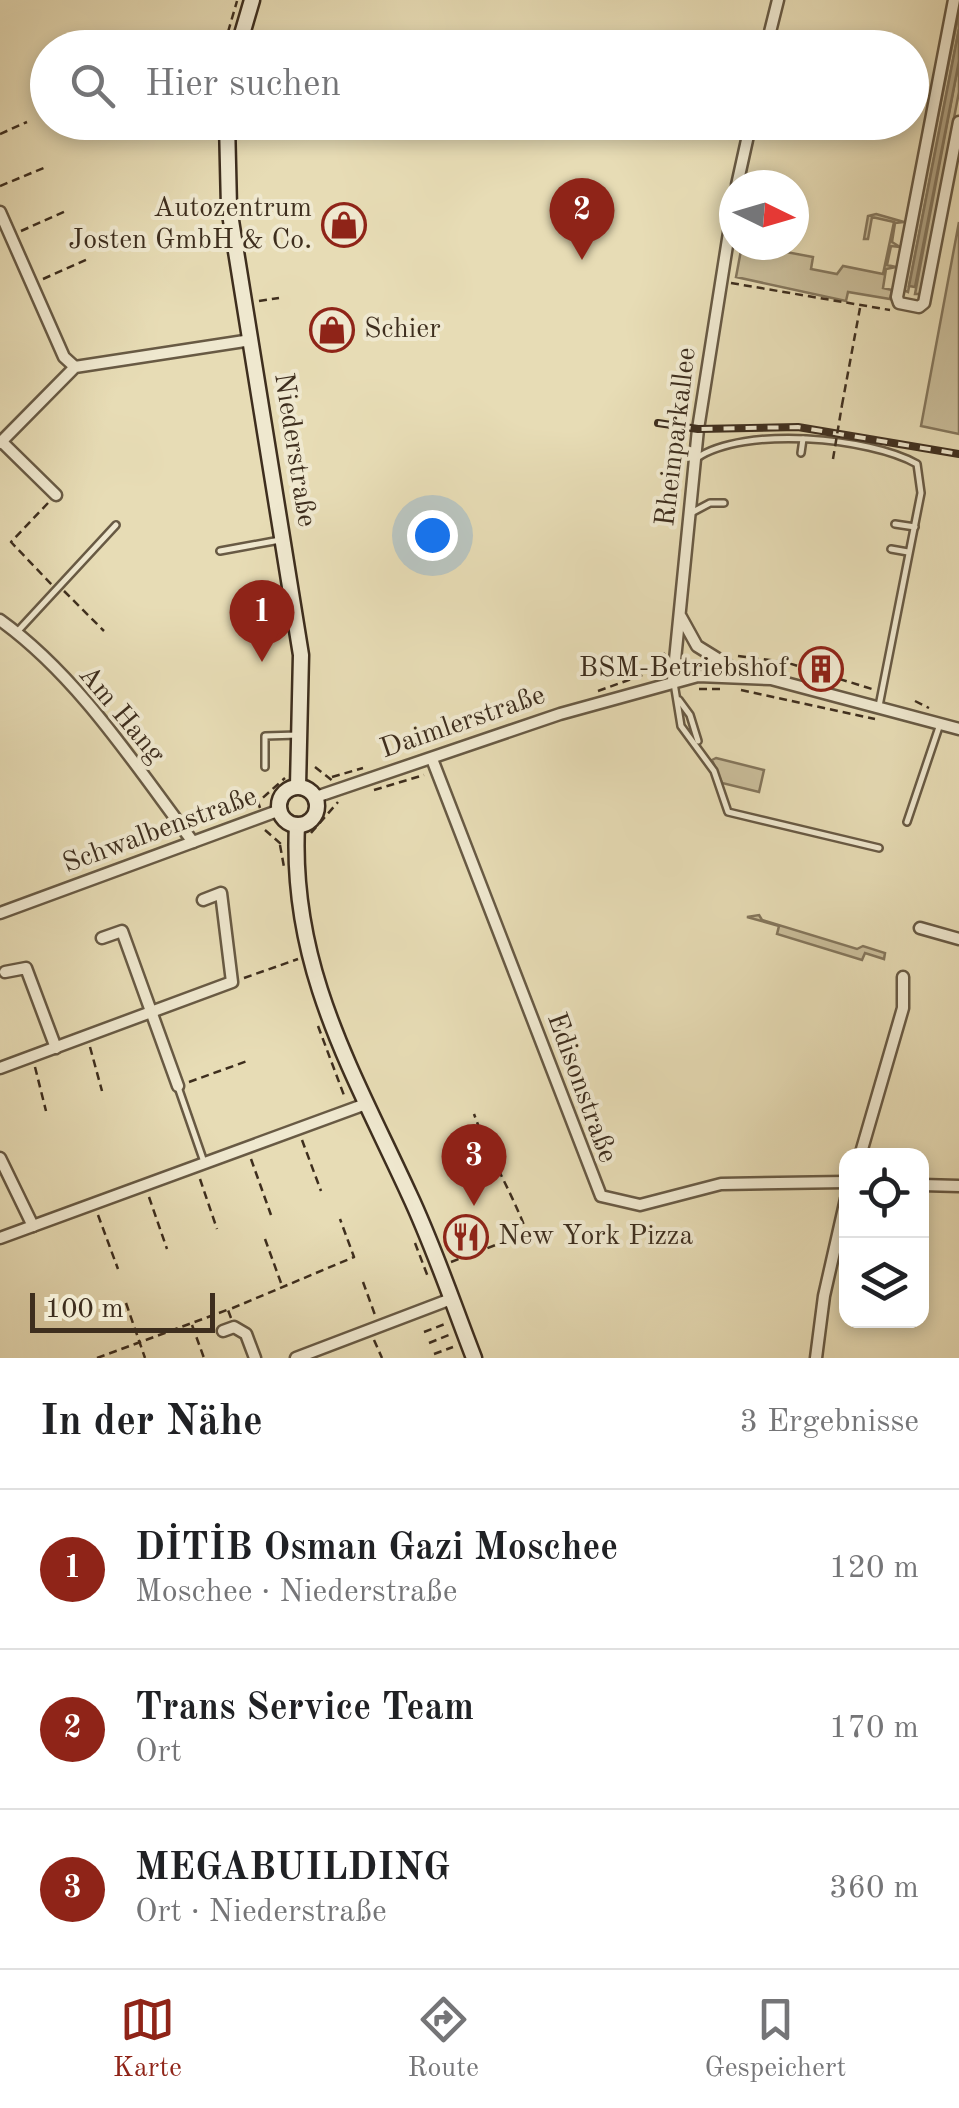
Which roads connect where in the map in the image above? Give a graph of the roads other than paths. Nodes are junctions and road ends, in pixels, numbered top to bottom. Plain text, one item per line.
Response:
1 (252, 0) edge
2 (956, 0) edge
3 (774, 2) edge
4 (238, 30) edge
5 (769, 30) edge
6 (959, 122) edge
7 (227, 140) edge
8 (746, 140) edge
9 (740, 170) edge
10 (0, 212) edge
11 (723, 260) edge
12 (251, 340) junction
13 (75, 367) junction
14 (803, 439) junction
15 (0, 442) edge
16 (801, 453) dead end
17 (695, 460) junction
18 (56, 494) road end
19 (724, 504) dead end
20 (690, 513) junction
21 (896, 524) dead end
22 (116, 525) dead end
23 (915, 527) junction
24 (283, 540) junction
25 (891, 549) dead end
26 (220, 551) dead end
27 (908, 552) junction
28 (680, 614) junction
29 (6, 627) edge
30 (744, 674) junction
31 (674, 680) junction
32 (678, 700) junction
33 (879, 707) junction
34 (940, 724) junction
35 (959, 729) edge
36 (301, 735) junction
37 (698, 744) junction
38 (434, 764) junction
39 (265, 767) dead end
40 (298, 786) junction
41 (316, 797) junction
42 (280, 810) junction
43 (908, 822) dead end
44 (296, 825) junction
45 (193, 842) junction
46 (879, 848) dead end
47 (203, 900) dead end
48 (0, 913) edge
49 (920, 928) dead end
50 (102, 938) dead end
51 (959, 939) edge
52 (5, 972) dead end
53 (903, 977) dead end
54 (150, 1012) junction
55 (56, 1048) junction
56 (0, 1068) edge
57 (178, 1086) joint
58 (363, 1104) junction
59 (862, 1148) edge
60 (0, 1158) edge
61 (200, 1166) junction
62 (839, 1182) edge
63 (929, 1184) edge
64 (959, 1186) edge
65 (32, 1226) junction
66 (839, 1231) edge
67 (0, 1238) edge
68 (445, 1302) junction
69 (228, 1329) road end
70 (255, 1358) edge
71 (296, 1358) edge
72 (474, 1358) edge
73 (816, 1358) edge

1 - 4 street
2 - 6 street
3 - 5 street
7 - 12 street, Niederstraße
8 - 9 street
10 - 13 street
11 - 17 street, Rheinparkallee
12 - 13 street
12 - 24 street, Niederstraße
13 - 15 street
14 - 16 lane
14 - 17 lane
14 - 23 lane
15 - 18 street
17 - 20 street, Rheinparkallee
19 - 20 lane
20 - 28 street, Rheinparkallee
21 - 23 lane
22 - 29 lane
23 - 27 lane
24 - 26 lane
24 - 36 street, Niederstraße
25 - 27 lane
27 - 33 lane
28 - 30 street, Daimlerstraße
28 - 31 street, Rheinparkallee
29 - 45 street, Am Hang
30 - 31 street, Daimlerstraße
30 - 33 street, Daimlerstraße
31 - 32 lane
31 - 38 street, Daimlerstraße
32 - 37 lane
32 - 37 lane
33 - 34 street, Daimlerstraße
34 - 35 street, Daimlerstraße
34 - 43 lane
36 - 39 lane
36 - 40 street, Niederstraße
37 - 46 lane
38 - 41 street, Daimlerstraße
38 - 62 street, Edisonstraße
40 - 41 street
40 - 42 street
41 - 44 street
42 - 44 street
42 - 45 street, Schwalbenstraße
44 - 58 street
45 - 48 street, Schwalbenstraße
47 - 54 street
49 - 51 street
50 - 54 street
52 - 55 street
53 - 59 street
54 - 55 street
54 - 57 street
55 - 56 street
57 - 61 lane
58 - 61 street
58 - 68 street
60 - 65 street
61 - 65 street
63 - 64 street
65 - 67 street
66 - 73 street
68 - 71 street
68 - 72 street
69 - 70 street

